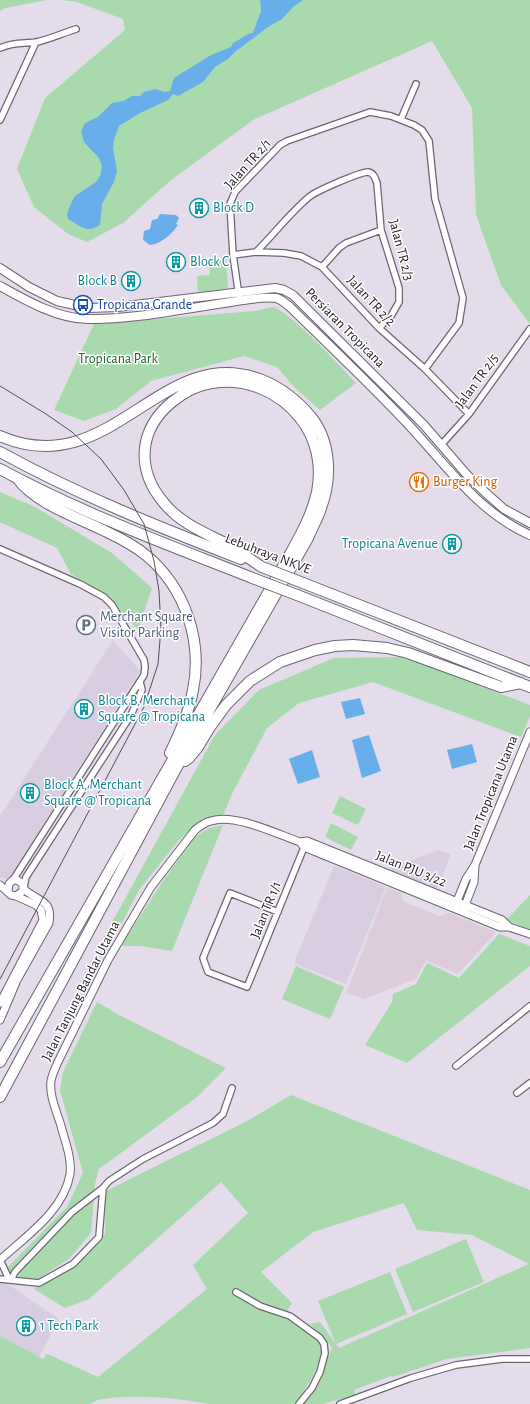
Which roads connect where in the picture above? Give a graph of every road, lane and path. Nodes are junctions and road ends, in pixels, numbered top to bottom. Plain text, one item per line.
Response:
1 (76, 29) dead end
2 (36, 42) junction
3 (0, 48) edge
4 (416, 84) dead end
5 (401, 119) junction
6 (0, 120) edge
7 (381, 230) junction
8 (256, 252) junction
9 (233, 255) junction
10 (322, 267) junction
11 (0, 268) edge
12 (0, 286) edge
13 (239, 297) junction
14 (379, 328) junction
15 (530, 329) edge
16 (425, 369) junction
17 (469, 414) junction
18 (0, 436) edge
19 (442, 445) junction
20 (0, 452) edge
21 (433, 452) junction
22 (0, 469) edge
23 (17, 478) junction
24 (530, 523) edge
25 (530, 535) edge
26 (0, 549) edge
27 (262, 567) junction
28 (530, 672) edge
29 (140, 682) junction
30 (525, 685) edge
31 (530, 732) edge
32 (178, 765) junction
33 (168, 768) junction
34 (249, 824) joint
35 (304, 844) junction
36 (475, 865) junction
37 (11, 881) junction
38 (0, 884) edge
39 (24, 888) junction
40 (8, 891) junction
41 (16, 896) junction
42 (457, 901) junction
43 (465, 905) junction
44 (454, 909) junction
45 (278, 912) junction
46 (462, 912) junction
47 (509, 927) junction
48 (530, 934) edge
49 (0, 1002) edge
50 (530, 1006) edge
51 (0, 1020) edge
52 (0, 1062) edge
53 (456, 1066) dead end
54 (530, 1083) edge
55 (232, 1088) dead end
56 (517, 1093) dead end
57 (0, 1097) edge
58 (103, 1188) junction
59 (0, 1260) edge
60 (0, 1279) edge
61 (10, 1280) junction
62 (236, 1292) dead end
63 (530, 1359) edge
64 (299, 1404) edge
65 (340, 1404) edge

1 - 2 street
2 - 3 street
2 - 6 street
4 - 5 street
5 - 9 street, Jalan TR 2/1
5 - 16 street, Jalan TR 2/1
7 - 8 street, Jalan TR 2/3
7 - 10 street
7 - 14 street, Jalan TR 2/3
8 - 9 street, Jalan TR 2/2
8 - 10 street, Jalan TR 2/2
9 - 13 street, Jalan TR 2/1
10 - 14 street, Jalan TR 2/2
11 - 13 main road, Persiaran Tropicana
12 - 13 main road, Persiaran Tropicana
13 - 19 main road, Persiaran Tropicana
13 - 21 main road, Persiaran Tropicana
14 - 16 street, Jalan TR 2/2
15 - 17 street, Jalan TR 2/5
16 - 17 street, Jalan TR 2/2
17 - 19 street, Jalan TR 2/5
18 - 32 highway
19 - 21 main road
19 - 24 main road, Persiaran Tropicana
20 - 27 highway, Lebuhraya NKVE
21 - 25 main road, Persiaran Tropicana
22 - 23 highway, Lebuhraya NKVE
23 - 30 highway, Lebuhraya NKVE, bridge
23 - 33 highway
26 - 29 street
27 - 28 highway, Lebuhraya NKVE, bridge
27 - 33 highway
29 - 37 street
29 - 39 street
30 - 32 highway
31 - 36 street, Jalan Tropicana Utama
32 - 57 highway
33 - 52 highway
34 - 35 street, Jalan PJU 3/22
34 - 59 street, Jalan Tanjung Bandar Utama
35 - 42 street, Jalan PJU 3/22
35 - 44 street, Jalan PJU 3/22
35 - 45 street, Jalan TR 1/1
36 - 42 street, Jalan Tropicana Utama
36 - 43 street, Jalan Tropicana Utama
37 - 38 street
37 - 39 street
37 - 40 street
38 - 40 street
39 - 41 street
39 - 51 street
40 - 41 street
41 - 49 street
42 - 43 street, Jalan PJU 3/22
42 - 44 street, Jalan Tropicana Utama
43 - 46 street, Jalan Tropicana Utama
43 - 47 street, Jalan PJU 3/22
44 - 46 street, Jalan PJU 3/22
45 - 45 street, Jalan TR 1/1
46 - 47 street, Jalan PJU 3/22
47 - 48 street, Jalan PJU 3/22
50 - 53 street
54 - 56 street
55 - 58 street
58 - 61 street
58 - 61 street
59 - 61 street
60 - 61 street
62 - 64 street
63 - 65 street

